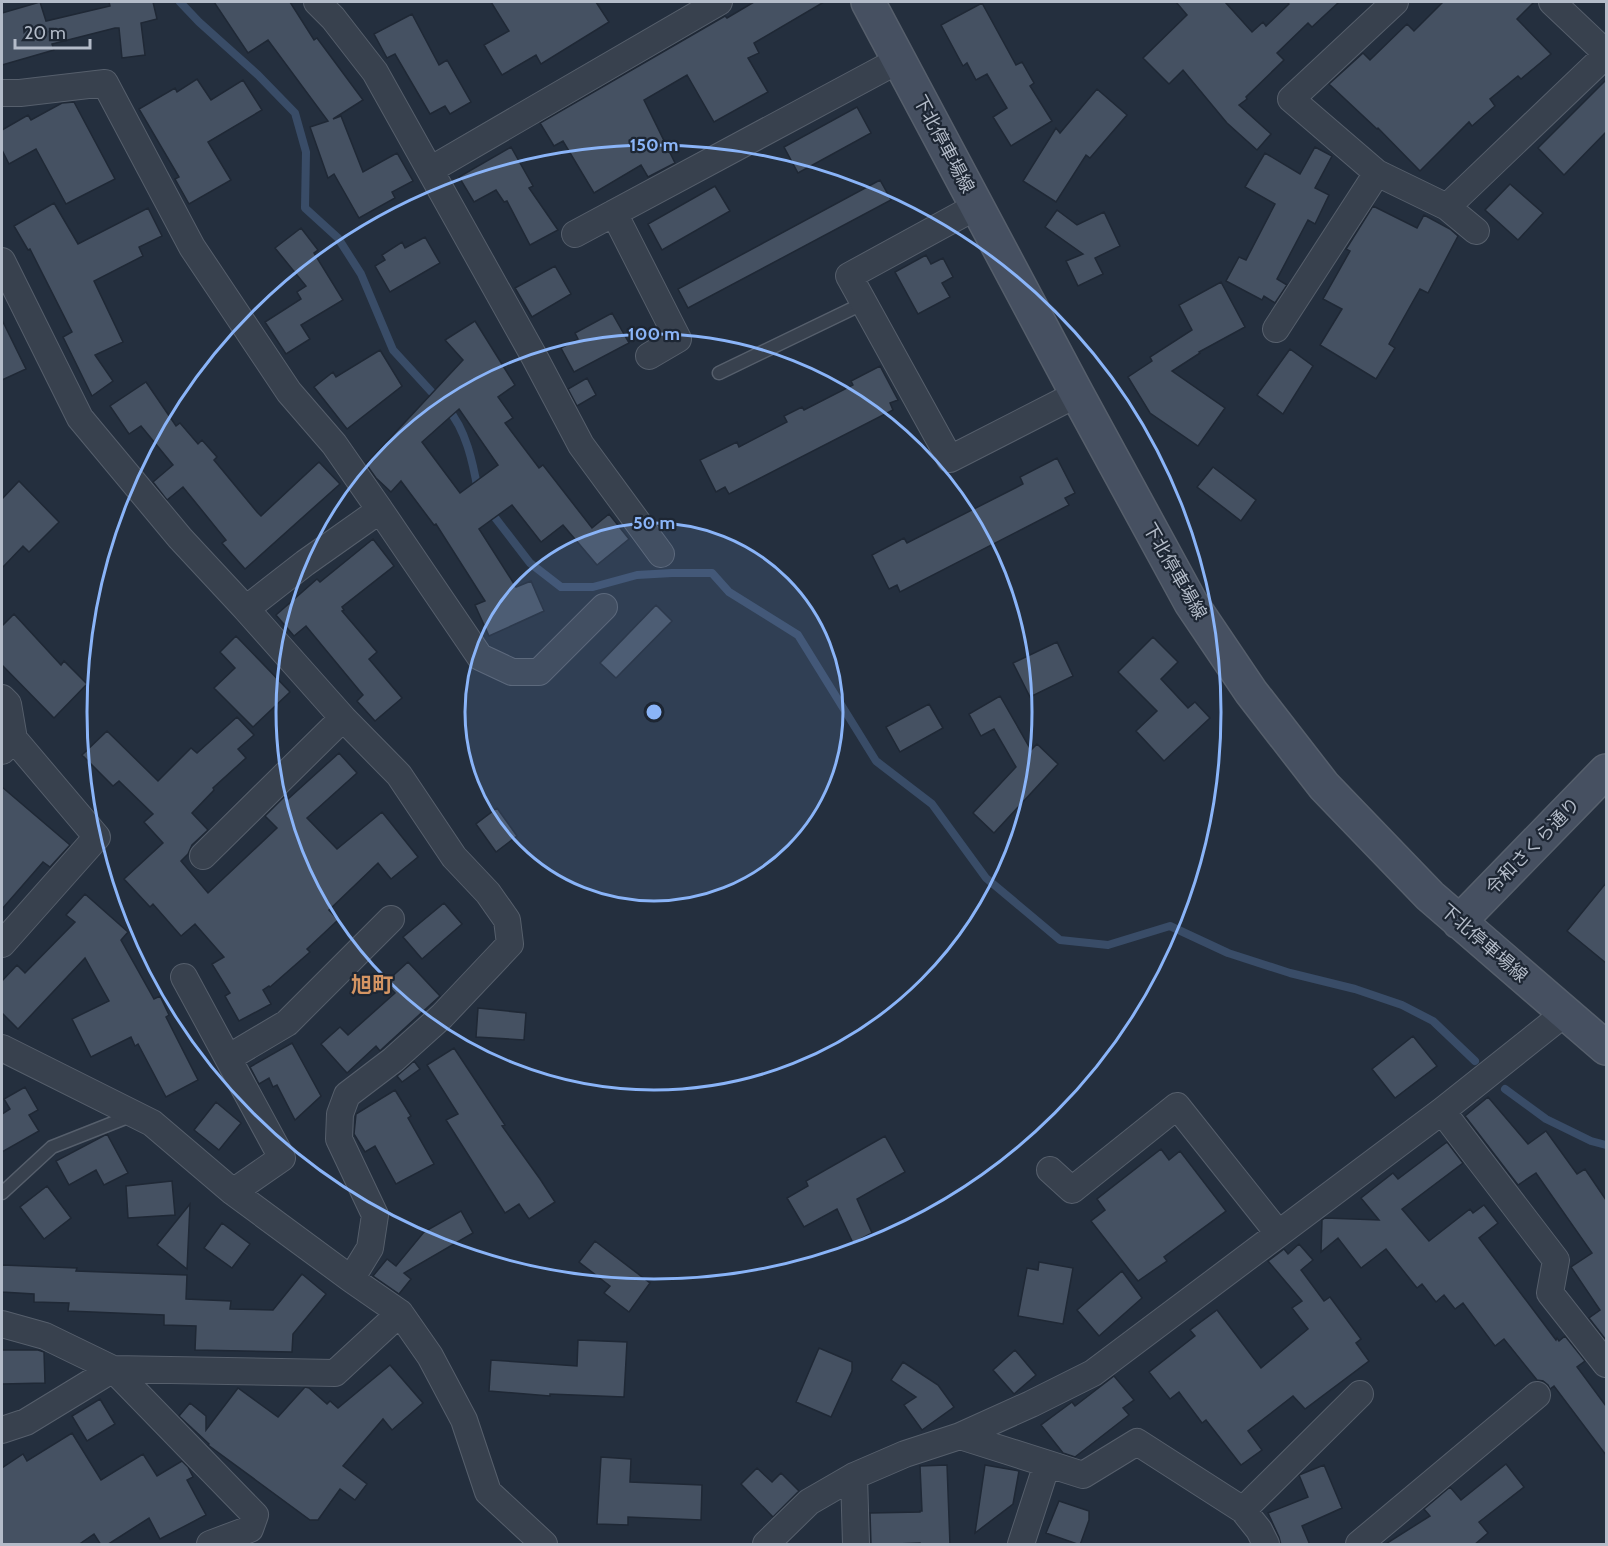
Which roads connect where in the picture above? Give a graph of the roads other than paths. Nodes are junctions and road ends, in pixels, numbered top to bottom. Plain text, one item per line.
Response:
1 (317, 2) edge
2 (719, 2) edge
3 (868, 2) edge
4 (1395, 2) edge
5 (1552, 2) edge
6 (1606, 54) edge
7 (899, 60) junction
8 (2, 93) edge
9 (430, 170) junction
10 (1377, 173) junction
11 (977, 206) junction
12 (1447, 207) junction
13 (614, 213) junction
14 (1476, 231) dead end
15 (575, 234) dead end
16 (2, 261) edge
17 (864, 303) junction
18 (1276, 329) dead end
19 (650, 356) dead end
20 (719, 373) dead end
21 (1077, 394) junction
22 (380, 510) junction
23 (661, 554) dead end
24 (604, 607) dead end
25 (246, 609) junction
26 (2, 698) edge
27 (343, 718) junction
28 (8, 745) edge
29 (1606, 771) edge
30 (203, 856) dead end
31 (391, 919) dead end
32 (1459, 922) junction
33 (2, 944) edge
34 (184, 977) dead end
35 (1565, 1013) junction
36 (2, 1048) edge
37 (1606, 1048) edge
38 (228, 1058) junction
39 (1442, 1111) junction
40 (135, 1114) junction
41 (1050, 1170) dead end
42 (233, 1192) junction
43 (2, 1193) edge
44 (1278, 1233) junction
45 (351, 1279) junction
46 (400, 1313) junction
47 (2, 1324) edge
48 (1606, 1364) edge
49 (113, 1369) junction
50 (1360, 1394) dead end
51 (1537, 1395) dead end
52 (2, 1430) edge
53 (960, 1436) junction
54 (1047, 1464) junction
55 (854, 1476) junction
56 (1243, 1510) junction
57 (210, 1545) edge
58 (544, 1545) edge
59 (766, 1545) edge
60 (856, 1545) edge
61 (1021, 1545) edge
62 (1266, 1545) edge
63 (1359, 1545) edge

1 - 9 street
2 - 9 street
3 - 7 main road, 下北停車場線
4 - 10 street
5 - 6 street
6 - 12 street
7 - 11 main road, 下北停車場線
7 - 13 street
8 - 22 street
9 - 23 street
10 - 12 street
10 - 18 street
11 - 17 street
11 - 21 main road, 下北停車場線
12 - 14 street
13 - 15 street
13 - 19 street
16 - 25 street
17 - 20 lane
17 - 21 street
21 - 32 main road, 下北停車場線
22 - 24 street
22 - 25 street
25 - 27 street
26 - 28 street
27 - 30 street
27 - 45 street
28 - 33 street
29 - 32 main road, 令和さくら通り
31 - 38 street
32 - 35 main road, 下北停車場線
34 - 38 street
35 - 37 main road, 下北停車場線
35 - 39 street
36 - 40 street
38 - 42 street
39 - 44 street
39 - 48 street
40 - 42 street
40 - 43 lane
41 - 44 street
42 - 45 street
44 - 53 street
45 - 46 street
46 - 49 street
46 - 58 street
47 - 49 street
49 - 52 street
49 - 57 street
50 - 56 street
51 - 63 street
53 - 54 street
53 - 55 street
54 - 56 street
54 - 61 street
55 - 59 street
55 - 60 street
56 - 62 street

